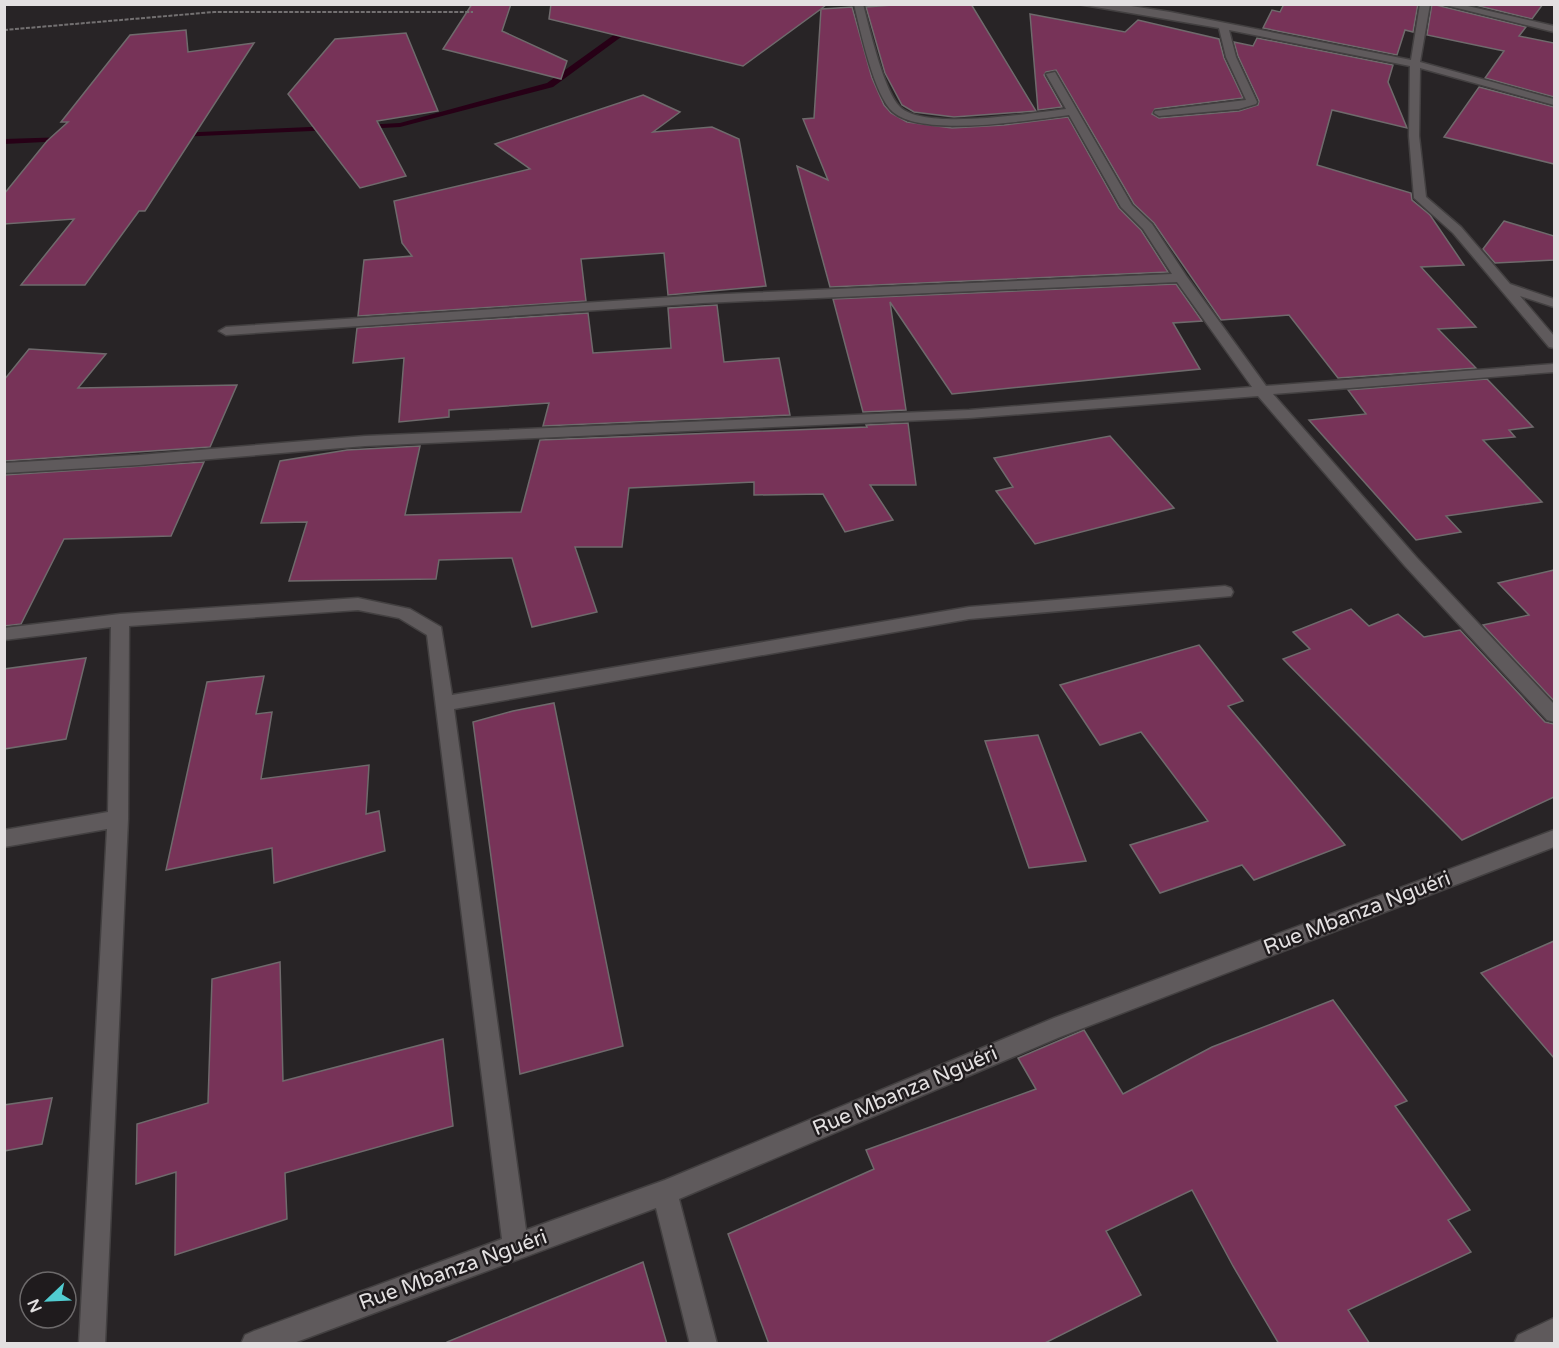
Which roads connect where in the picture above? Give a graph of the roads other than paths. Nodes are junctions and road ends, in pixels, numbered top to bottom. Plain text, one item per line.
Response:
1 (858, 4) edge
2 (1082, 4) edge
3 (1425, 4) edge
4 (1445, 4) edge
5 (1224, 27) junction
6 (1554, 29) edge
7 (1415, 64) junction
8 (1051, 74) dead end
9 (1554, 102) edge
10 (1071, 112) junction
11 (1159, 113) dead end
12 (1181, 278) junction
13 (1505, 287) junction
14 (1554, 303) edge
15 (226, 331) dead end
16 (1554, 344) edge
17 (1554, 368) edge
18 (1262, 391) junction
19 (4, 468) edge
20 (1225, 592) dead end
21 (120, 620) junction
22 (4, 634) edge
23 (443, 704) junction
24 (1554, 715) edge
25 (118, 819) junction
26 (1554, 838) edge
27 (4, 839) edge
28 (665, 1192) junction
29 (516, 1247) junction
30 (1554, 1331) edge
31 (92, 1344) edge
32 (254, 1344) edge
33 (704, 1344) edge
34 (1527, 1344) edge

1 - 10 street
2 - 5 street
3 - 7 street
4 - 6 street
5 - 7 street
5 - 11 street
7 - 9 street
7 - 13 street
8 - 10 street
10 - 12 street
12 - 15 street
12 - 18 street
13 - 14 street
13 - 16 street
17 - 18 street
18 - 19 street
18 - 24 street
20 - 23 street
21 - 22 street
21 - 23 street
21 - 25 street
23 - 29 street
25 - 27 street
25 - 31 street
26 - 28 street, Rue Mbanza Nguéri
28 - 29 street, Rue Mbanza Nguéri
28 - 33 street
29 - 32 street, Rue Mbanza Nguéri
30 - 34 street

